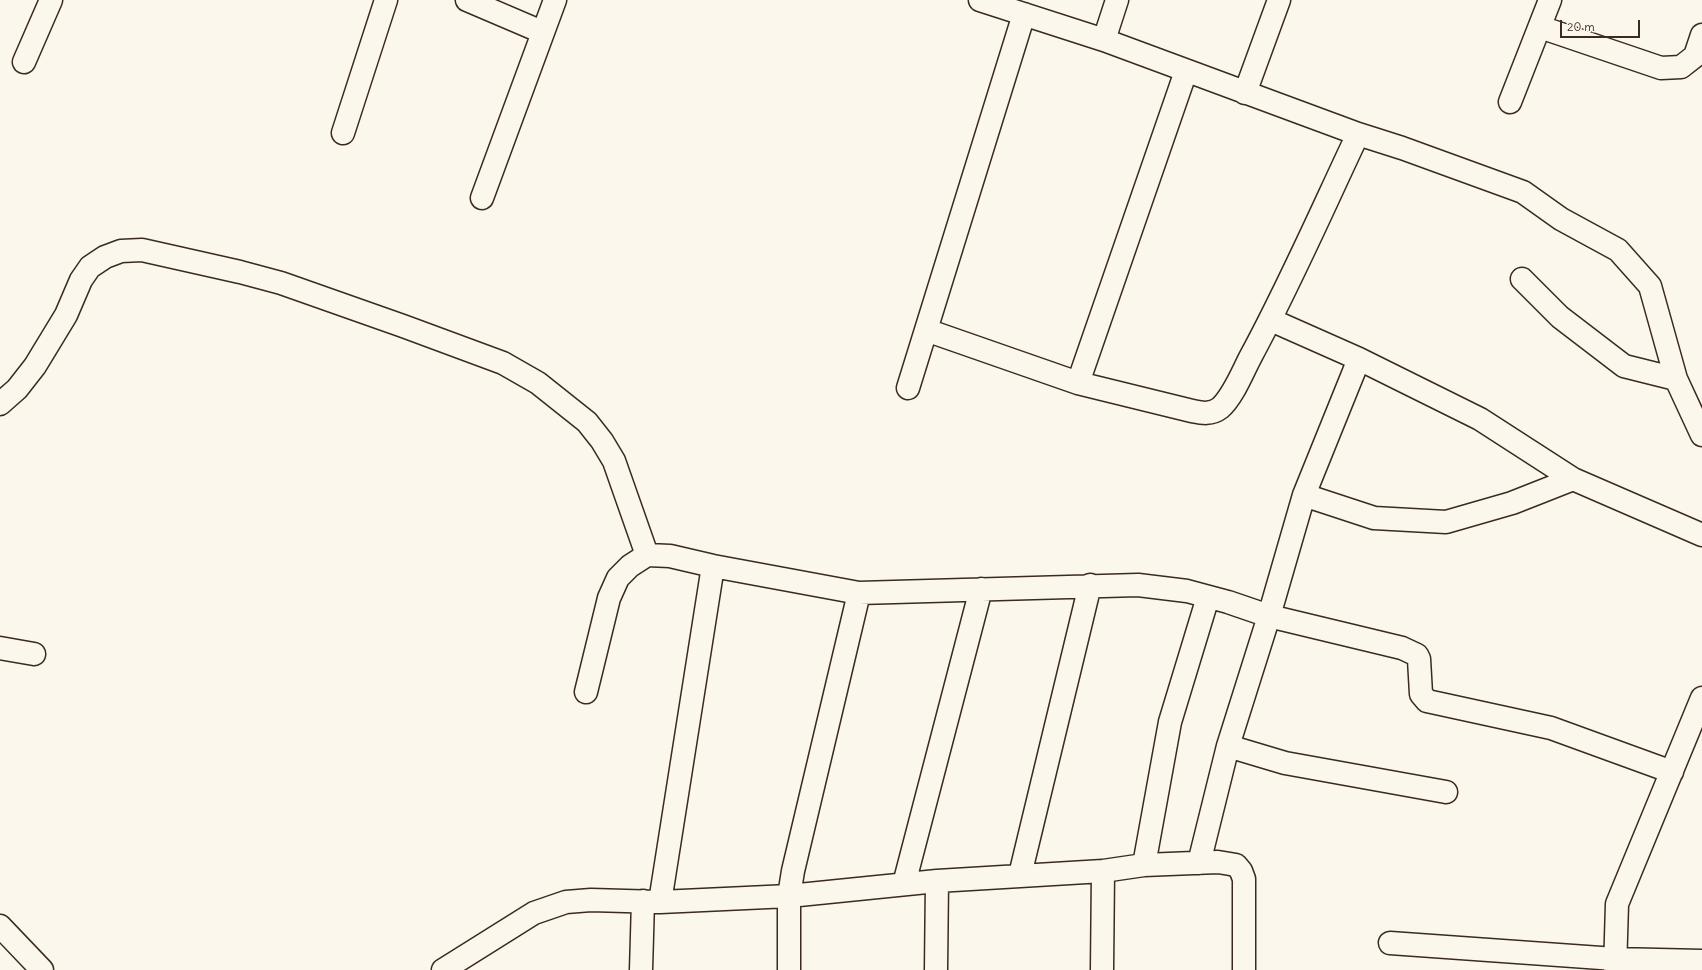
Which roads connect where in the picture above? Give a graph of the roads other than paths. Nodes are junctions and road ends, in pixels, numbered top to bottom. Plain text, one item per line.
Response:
1 (51, 0) edge
2 (386, 0) edge
3 (467, 0) edge
4 (555, 0) edge
5 (980, 0) edge
6 (1117, 0) edge
7 (1279, 0) edge
8 (1550, 0) edge
9 (1024, 14) junction
10 (1540, 27) junction
11 (542, 32) junction
12 (1702, 35) edge
13 (1104, 40) junction
14 (24, 62) dead end
15 (1186, 72) junction
16 (1245, 93) junction
17 (1510, 102) dead end
18 (342, 133) dead end
19 (1358, 134) junction
20 (482, 198) dead end
21 (1522, 279) dead end
22 (1271, 320) junction
23 (926, 330) junction
24 (1359, 360) junction
25 (1676, 379) junction
26 (1078, 383) junction
27 (908, 388) dead end
28 (0, 404) edge
29 (1702, 435) edge
30 (1573, 479) junction
31 (1304, 495) junction
32 (1702, 535) edge
33 (647, 555) junction
34 (713, 566) junction
35 (1090, 586) junction
36 (981, 590) junction
37 (859, 593) junction
38 (1208, 596) junction
39 (1269, 616) junction
40 (0, 648) edge
41 (34, 654) dead end
42 (586, 692) dead end
43 (1702, 698) edge
44 (1228, 746) junction
45 (1672, 772) junction
46 (1446, 792) dead end
47 (1199, 863) junction
48 (1144, 865) junction
49 (1103, 871) junction
50 (1020, 875) junction
51 (937, 881) junction
52 (904, 884) junction
53 (790, 896) junction
54 (652, 902) junction
55 (0, 926) edge
56 (1390, 943) dead end
57 (1702, 961) edge
58 (1615, 964) edge
59 (450, 968) edge
60 (42, 970) edge
61 (641, 970) edge
62 (789, 970) edge
63 (936, 970) edge
64 (1102, 970) edge
65 (1244, 970) edge

1 - 14 street
2 - 18 street
3 - 11 street
4 - 11 street
5 - 9 street
6 - 13 street
7 - 16 street
8 - 10 street
9 - 13 street
9 - 23 street
10 - 12 street
10 - 17 street
11 - 20 street
13 - 15 street
15 - 16 street
15 - 26 street
16 - 19 street
19 - 22 street
19 - 25 street
21 - 25 street
22 - 24 street
22 - 26 street
23 - 26 street
23 - 27 street
24 - 30 street
24 - 31 street
25 - 29 street
28 - 33 street
30 - 31 street
30 - 32 street
31 - 39 street
33 - 34 street
33 - 42 street
34 - 37 street
34 - 54 street
35 - 36 street
35 - 38 street
35 - 50 street
36 - 37 street
36 - 52 street
37 - 53 street
38 - 39 street
38 - 48 street
39 - 44 street
39 - 45 street
40 - 41 street
43 - 45 street
44 - 46 street
44 - 47 street
45 - 58 street
47 - 48 street
47 - 65 street
48 - 49 street
49 - 50 street
49 - 64 street
50 - 51 street
51 - 52 street
51 - 63 street
52 - 53 street
53 - 54 street
53 - 62 street
54 - 59 street
54 - 61 street
55 - 60 street
56 - 58 street
57 - 58 street

